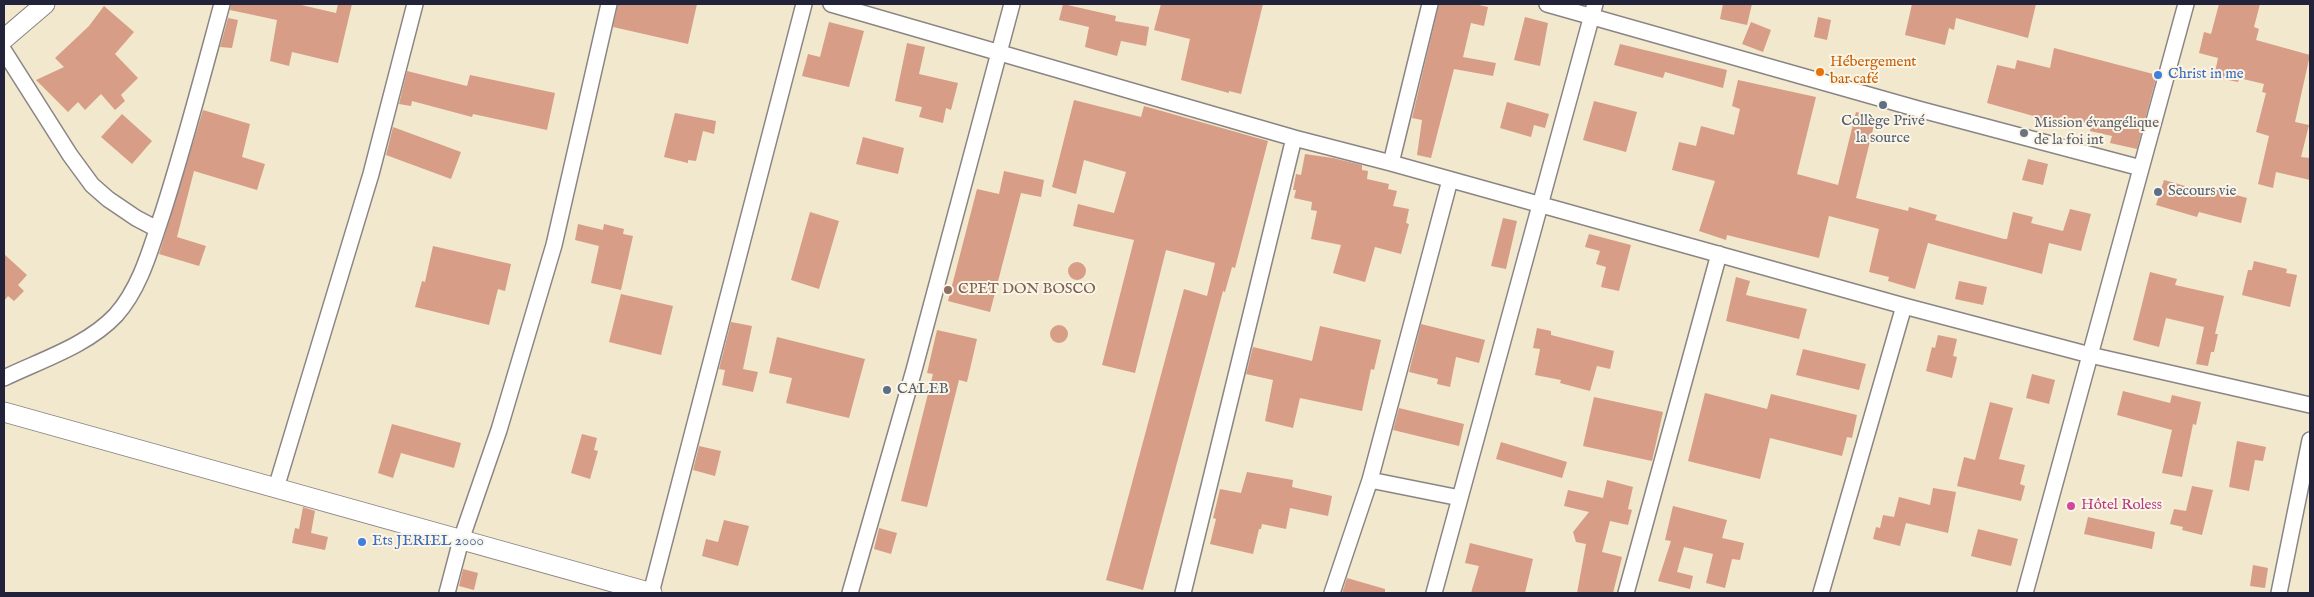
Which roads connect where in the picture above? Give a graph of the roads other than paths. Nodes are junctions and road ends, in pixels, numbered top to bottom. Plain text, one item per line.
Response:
1 (45, 4) edge
2 (222, 4) edge
3 (415, 4) edge
4 (609, 4) edge
5 (804, 4) edge
6 (831, 4) edge
7 (1012, 4) edge
8 (1430, 4) edge
9 (1547, 4) edge
10 (2186, 4) edge
11 (1594, 10) edge
12 (4, 39) edge
13 (4, 51) edge
14 (1000, 52) junction
15 (1294, 138) junction
16 (1391, 163) junction
17 (2141, 168) junction
18 (1450, 180) junction
19 (1540, 205) junction
20 (157, 229) junction
21 (1719, 254) junction
22 (1904, 306) junction
23 (2090, 355) junction
24 (4, 378) edge
25 (2310, 405) edge
26 (4, 412) edge
27 (2310, 440) edge
28 (1370, 480) junction
29 (276, 488) junction
30 (1460, 498) junction
31 (461, 540) junction
32 (644, 592) edge
33 (446, 593) edge
34 (850, 593) edge
35 (1183, 593) edge
36 (1332, 593) edge
37 (1434, 593) edge
38 (1626, 593) edge
39 (1821, 593) edge
40 (2025, 593) edge
41 (2279, 593) edge

1 - 12 street
2 - 20 street
3 - 29 street
4 - 31 street
5 - 32 street
6 - 14 street
7 - 14 street
8 - 16 street
9 - 11 street
10 - 17 street
11 - 17 street
11 - 19 street
13 - 20 street
14 - 15 street
14 - 34 street
15 - 16 street
15 - 35 street
16 - 18 street
17 - 23 street
18 - 19 street
18 - 28 street
19 - 21 street
19 - 30 street
20 - 24 street
21 - 22 street
21 - 38 street
22 - 23 street
22 - 39 street
23 - 25 street
23 - 40 street
26 - 29 street
27 - 41 street
28 - 30 street
28 - 36 street
29 - 31 street
30 - 37 street
31 - 32 street
31 - 33 street

